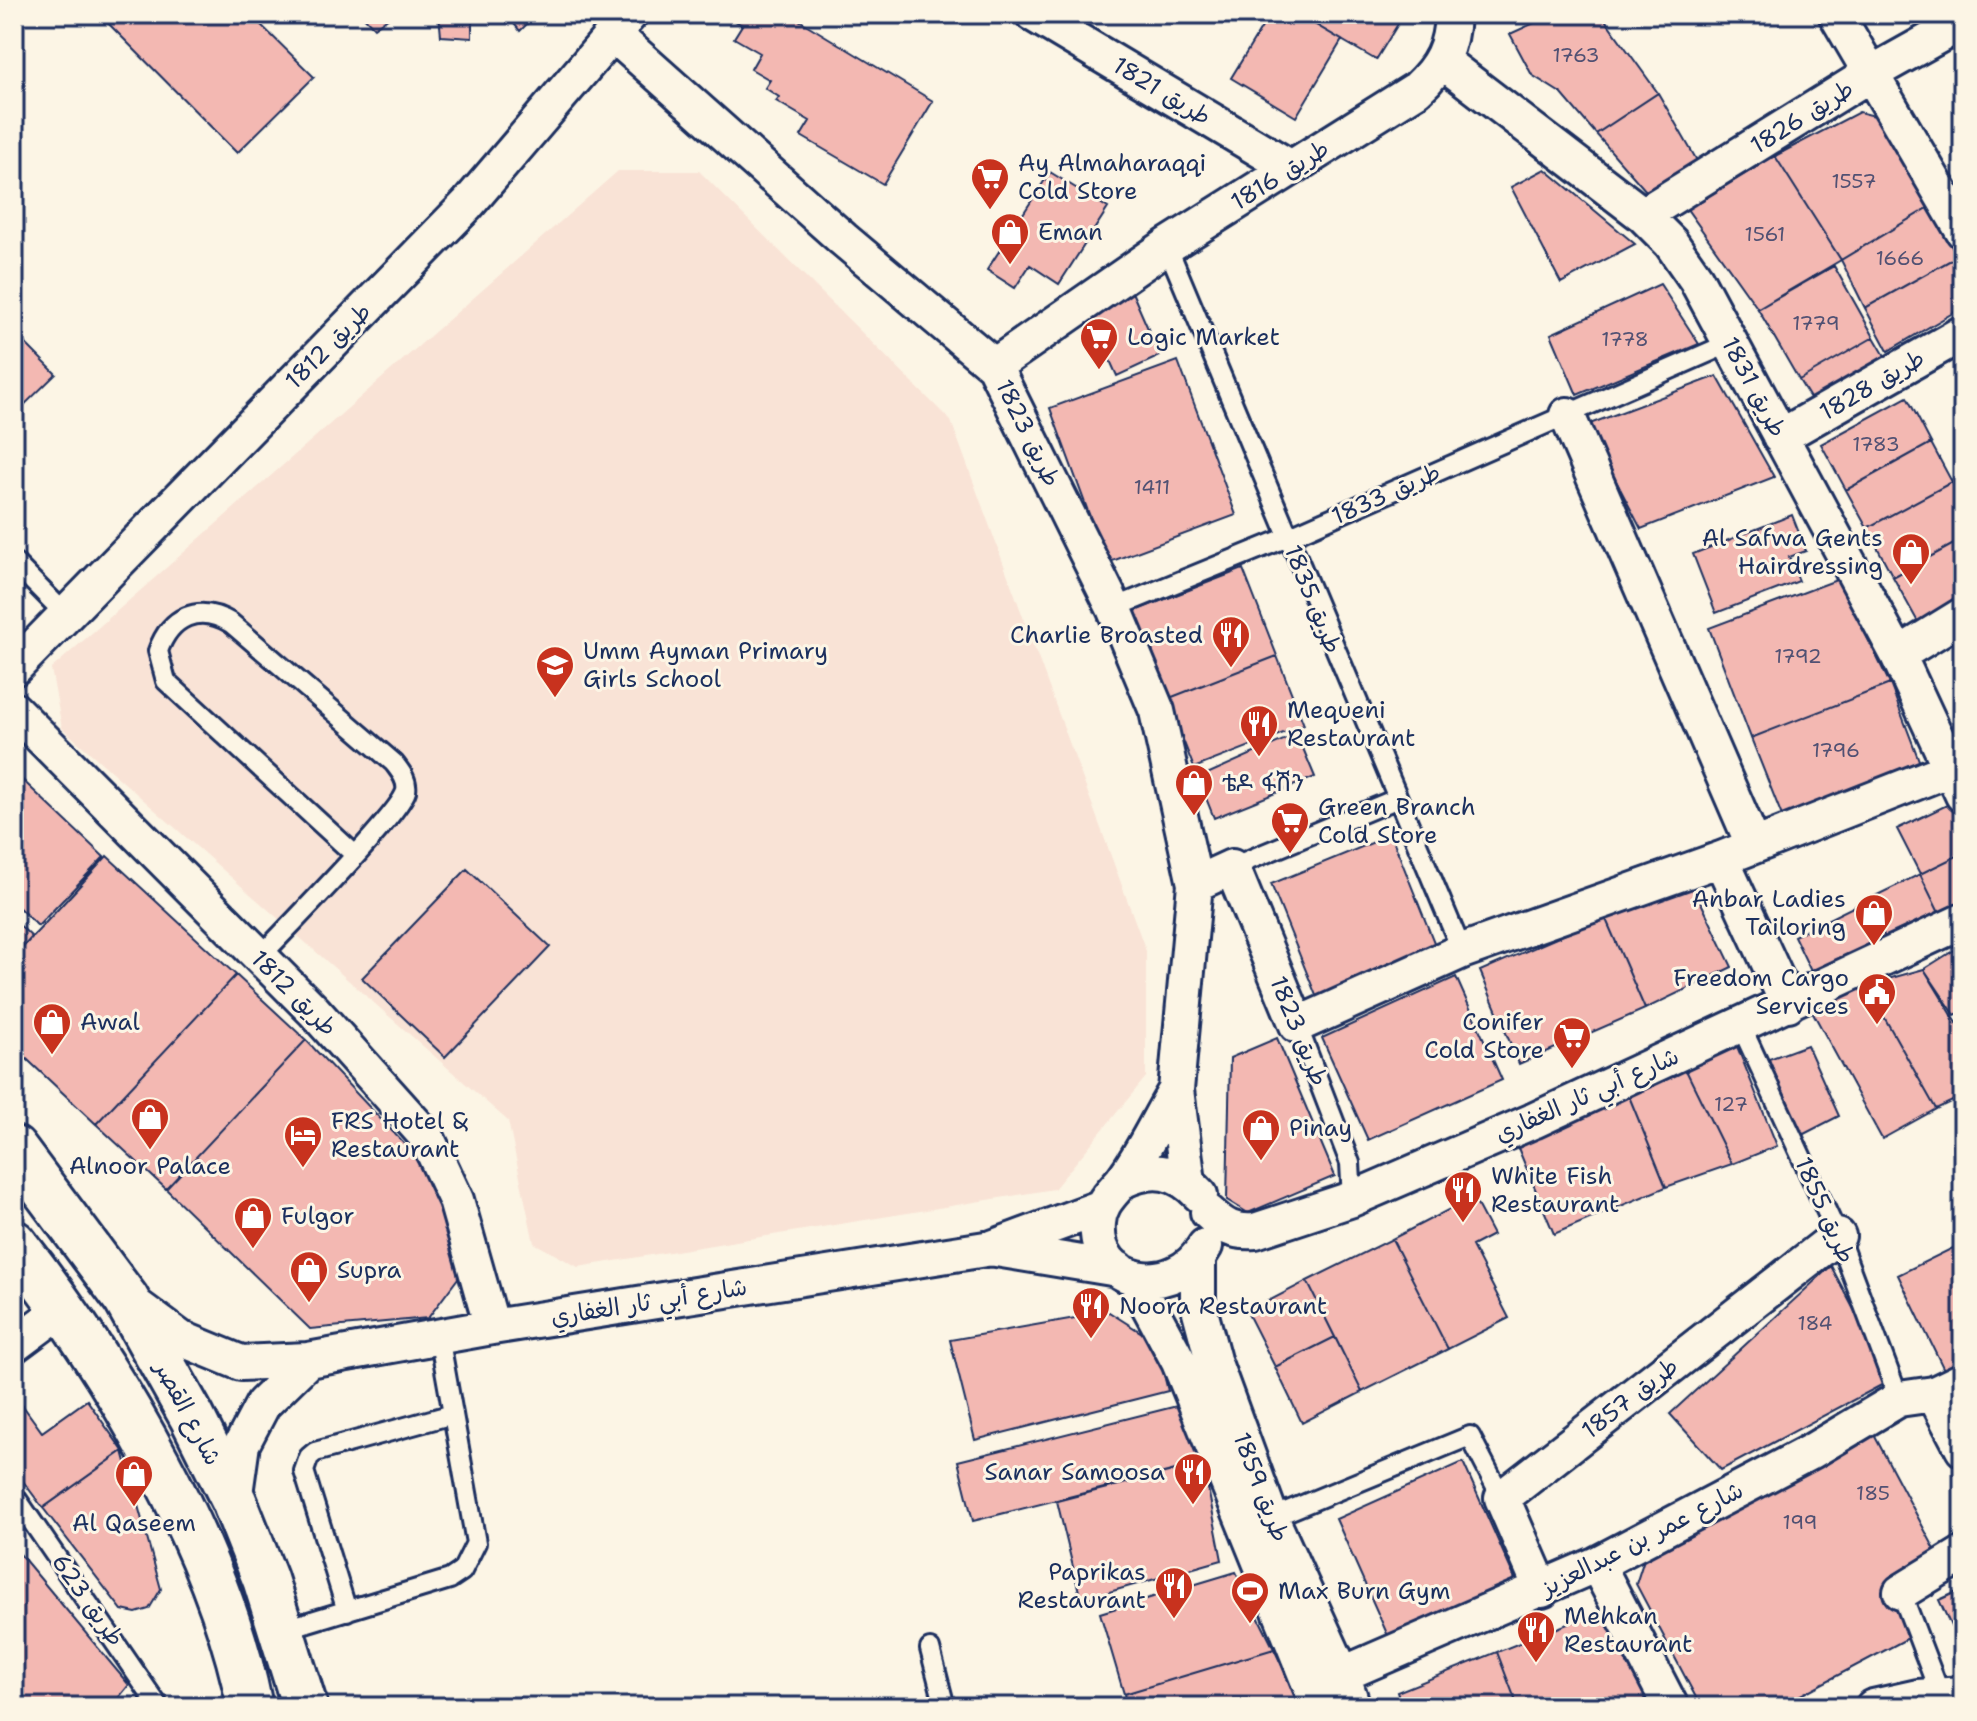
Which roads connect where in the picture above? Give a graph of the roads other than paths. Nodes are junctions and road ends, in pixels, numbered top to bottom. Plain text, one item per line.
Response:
1 (1033, 14) edge
2 (1452, 14) edge
3 (1836, 14) edge
4 (1963, 22) edge
5 (622, 24) edge
6 (1442, 61) junction
7 (1870, 74) junction
8 (1291, 168) junction
9 (1643, 215) junction
10 (1963, 231) edge
11 (1167, 246) junction
12 (1963, 333) edge
13 (1730, 343) junction
14 (994, 366) junction
15 (1567, 415) junction
16 (1780, 437) junction
17 (1288, 537) junction
18 (14, 562) edge
19 (1114, 608) junction
20 (66, 615) junction
21 (1963, 615) edge
22 (1898, 655) junction
23 (14, 668) edge
24 (14, 710) edge
25 (1956, 782) edge
26 (1396, 799) junction
27 (1753, 844) junction
28 (354, 854) junction
29 (1721, 859) junction
30 (1232, 867) junction
31 (1195, 884) junction
32 (1961, 927) edge
33 (1462, 951) junction
34 (259, 958) junction
35 (1788, 1004) junction
36 (1297, 1025) junction
37 (1741, 1026) junction
38 (1176, 1090) junction
39 (14, 1149) edge
40 (1188, 1182) junction
41 (1112, 1194) junction
42 (1352, 1199) junction
43 (1208, 1212) junction
44 (1838, 1236) junction
45 (14, 1243) edge
46 (992, 1248) junction
47 (1198, 1260) junction
48 (1126, 1273) junction
49 (126, 1299) junction
50 (65, 1307) junction
51 (492, 1327) junction
52 (439, 1336) junction
53 (14, 1345) edge
54 (308, 1360) junction
55 (1948, 1387) edge
56 (1899, 1399) junction
57 (453, 1414) junction
58 (1963, 1449) edge
59 (14, 1495) edge
60 (1502, 1498) junction
61 (234, 1501) junction
62 (1271, 1518) junction
63 (1963, 1554) edge
64 (1597, 1564) junction
65 (1542, 1590) junction
66 (1901, 1592) joint
67 (347, 1611) junction
68 (282, 1630) junction
69 (930, 1649) dead end
70 (1325, 1689) edge
71 (1949, 1698) edge
72 (159, 1707) edge
73 (250, 1707) edge
74 (305, 1707) edge
75 (945, 1707) edge
76 (1353, 1707) edge
77 (1671, 1707) edge
78 (1873, 1707) edge

1 - 8 street, طريق 1821
2 - 6 street, طريق 1816
3 - 7 street
4 - 7 street, طريق 1826
5 - 14 street, طريق 1823
5 - 20 street, طريق 1812
6 - 8 street, طريق 1816
6 - 9 street, طريق 1831
7 - 9 street, طريق 1826
7 - 10 street
8 - 11 street, طريق 1816
9 - 13 street, طريق 1831
11 - 14 street, طريق 1816
11 - 17 lane, طريق 1835
12 - 16 street, طريق 1828
13 - 15 lane, طريق 1833
13 - 16 street, طريق 1831
14 - 19 street, طريق 1823
15 - 17 lane, طريق 1833
15 - 27 street
16 - 22 street, طريق 1831
17 - 19 lane, طريق 1833
17 - 26 lane, طريق 1835
18 - 20 lane
19 - 31 street, طريق 1823
20 - 23 street, طريق 1812
21 - 22 street
22 - 25 street, طريق 1831
24 - 34 street, طريق 1812
25 - 27 street
26 - 30 lane
26 - 33 lane, طريق 1835
27 - 29 street
28 - 28 lane
28 - 34 lane
29 - 33 street
29 - 35 street
30 - 31 street
30 - 36 street, طريق 1823
31 - 38 street, طريق 1823
32 - 35 street, شارع أبي ثار الغفاري
33 - 36 street
34 - 51 street, طريق 1812
35 - 37 street, شارع أبي ثار الغفاري
36 - 42 lane, طريق 1823
37 - 42 street, شارع أبي ثار الغفاري
37 - 44 lane, طريق 1855
38 - 40 street, طريق 1823
38 - 41 street
39 - 49 main road, شارع القصر
40 - 41 street
40 - 43 street
41 - 46 street, شارع أبي ثار الغفاري
41 - 48 street
42 - 43 street, شارع أبي ثار الغفاري
43 - 47 street
44 - 56 lane, طريق 1855
44 - 60 street, طريق 1857
45 - 50 main road, شارع القصر
46 - 48 street, شارع أبي ثار الغفاري
46 - 51 street, شارع أبي ثار الغفاري
47 - 48 street
47 - 62 street, طريق 1859
48 - 70 street, طريق 1859
49 - 54 street, شارع أبي ثار الغفاري
49 - 61 main road, شارع القصر
50 - 53 street
50 - 73 main road, شارع القصر
51 - 52 street, شارع أبي ثار الغفاري
52 - 54 street, شارع أبي ثار الغفاري
52 - 57 lane
54 - 61 street
55 - 56 street, شارع عمر بن عبدالعزيز
55 - 58 street
56 - 64 street, شارع عمر بن عبدالعزيز
57 - 67 lane
57 - 67 lane
59 - 72 lane, طريق 623
60 - 62 lane
60 - 65 street
61 - 68 main road, شارع القصر
62 - 70 street, طريق 1859
63 - 66 street
64 - 65 street, شارع عمر بن عبدالعزيز
64 - 77 street
65 - 70 street, شارع عمر بن عبدالعزيز
66 - 71 lane
67 - 68 lane
68 - 74 main road, شارع القصر
69 - 75 lane
70 - 76 street, طريق 1859
71 - 78 street

